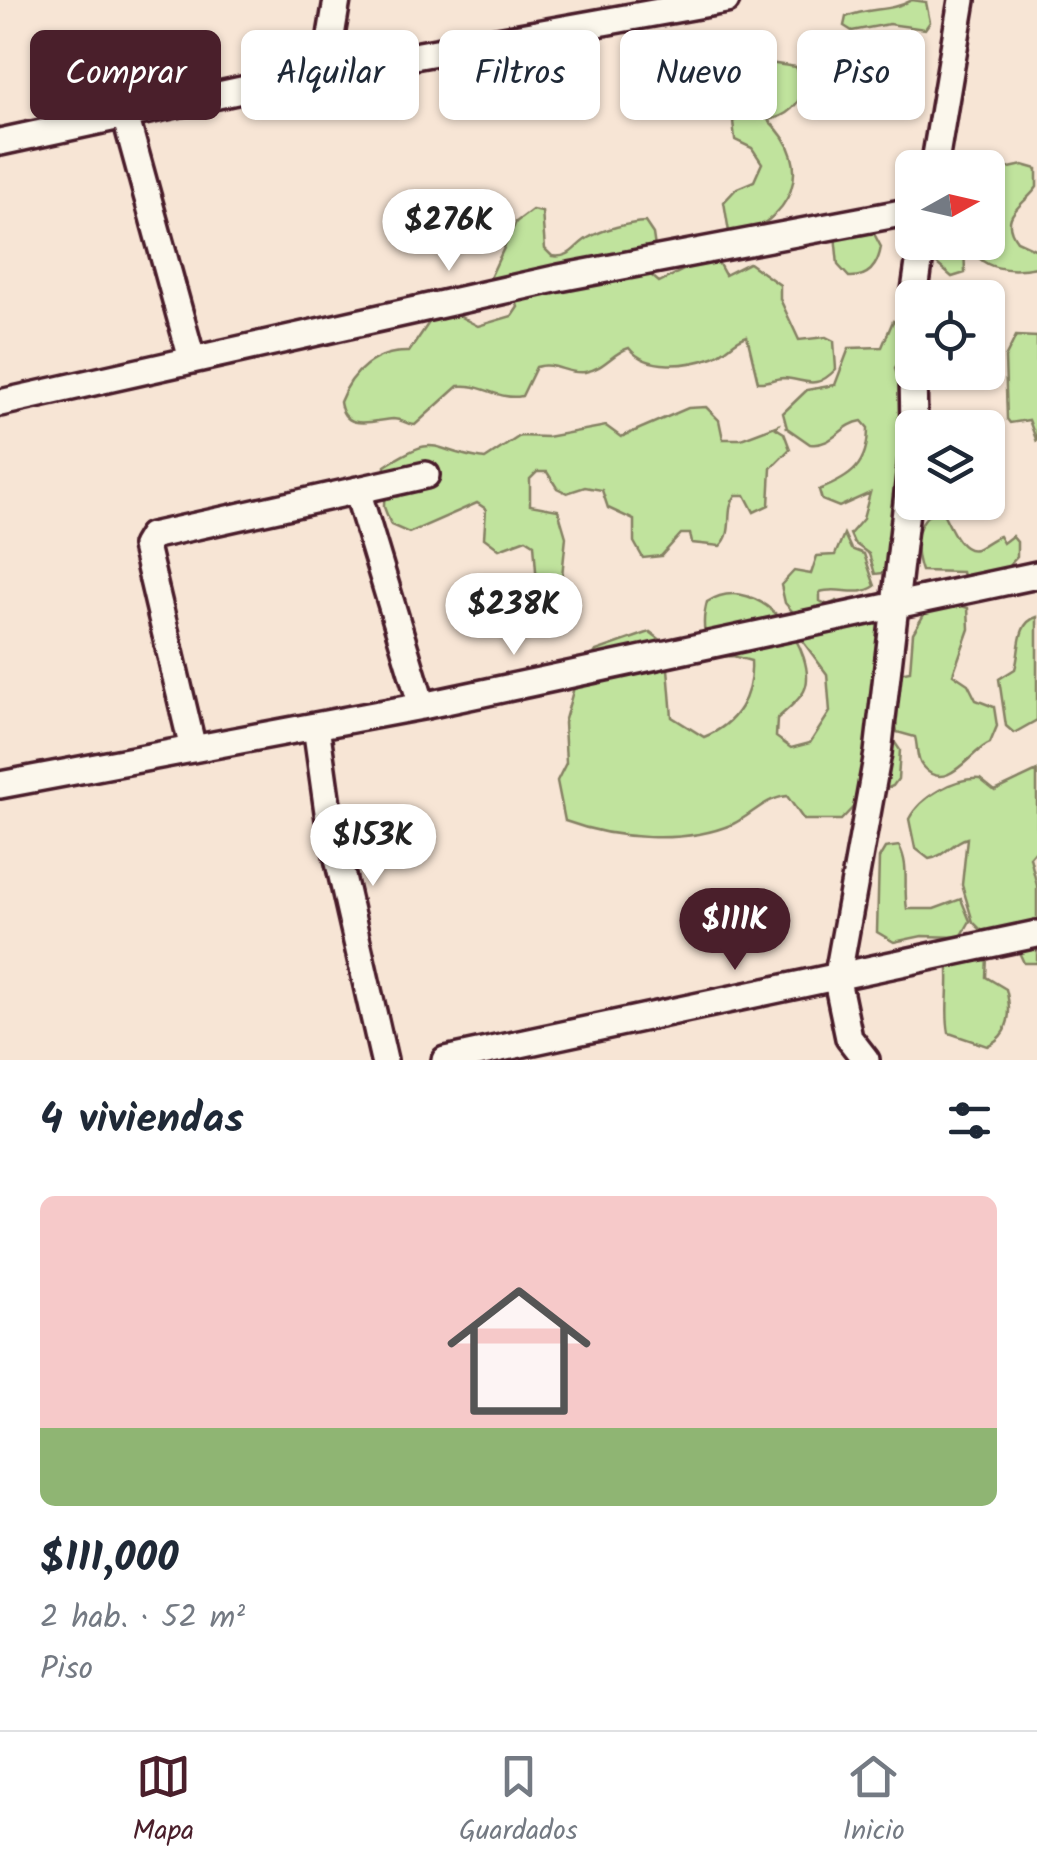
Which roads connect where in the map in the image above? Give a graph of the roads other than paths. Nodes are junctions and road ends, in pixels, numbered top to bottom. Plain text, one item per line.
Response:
1 (337, 0) edge
2 (726, 0) edge
3 (962, 0) edge
4 (713, 1) edge
5 (332, 30) edge
6 (419, 55) edge
7 (102, 120) edge
8 (126, 120) edge
9 (0, 142) edge
10 (937, 150) edge
11 (895, 215) edge
12 (192, 359) junction
13 (0, 403) edge
14 (426, 476) dead end
15 (358, 490) junction
16 (905, 520) edge
17 (1037, 575) edge
18 (896, 606) junction
19 (422, 706) junction
20 (316, 726) junction
21 (193, 749) junction
22 (0, 784) edge
23 (1037, 934) edge
24 (837, 980) junction
25 (384, 1060) edge
26 (445, 1060) edge
27 (866, 1060) edge

1 - 5 street
2 - 4 street
3 - 10 street
4 - 6 street
7 - 9 street
8 - 12 street
11 - 12 street
12 - 13 street
14 - 15 street
15 - 19 street
15 - 21 street
16 - 18 street
17 - 18 street
18 - 19 street
18 - 24 street
19 - 20 street
20 - 21 street
20 - 25 street
21 - 22 street
23 - 24 street
24 - 26 street
24 - 27 street

